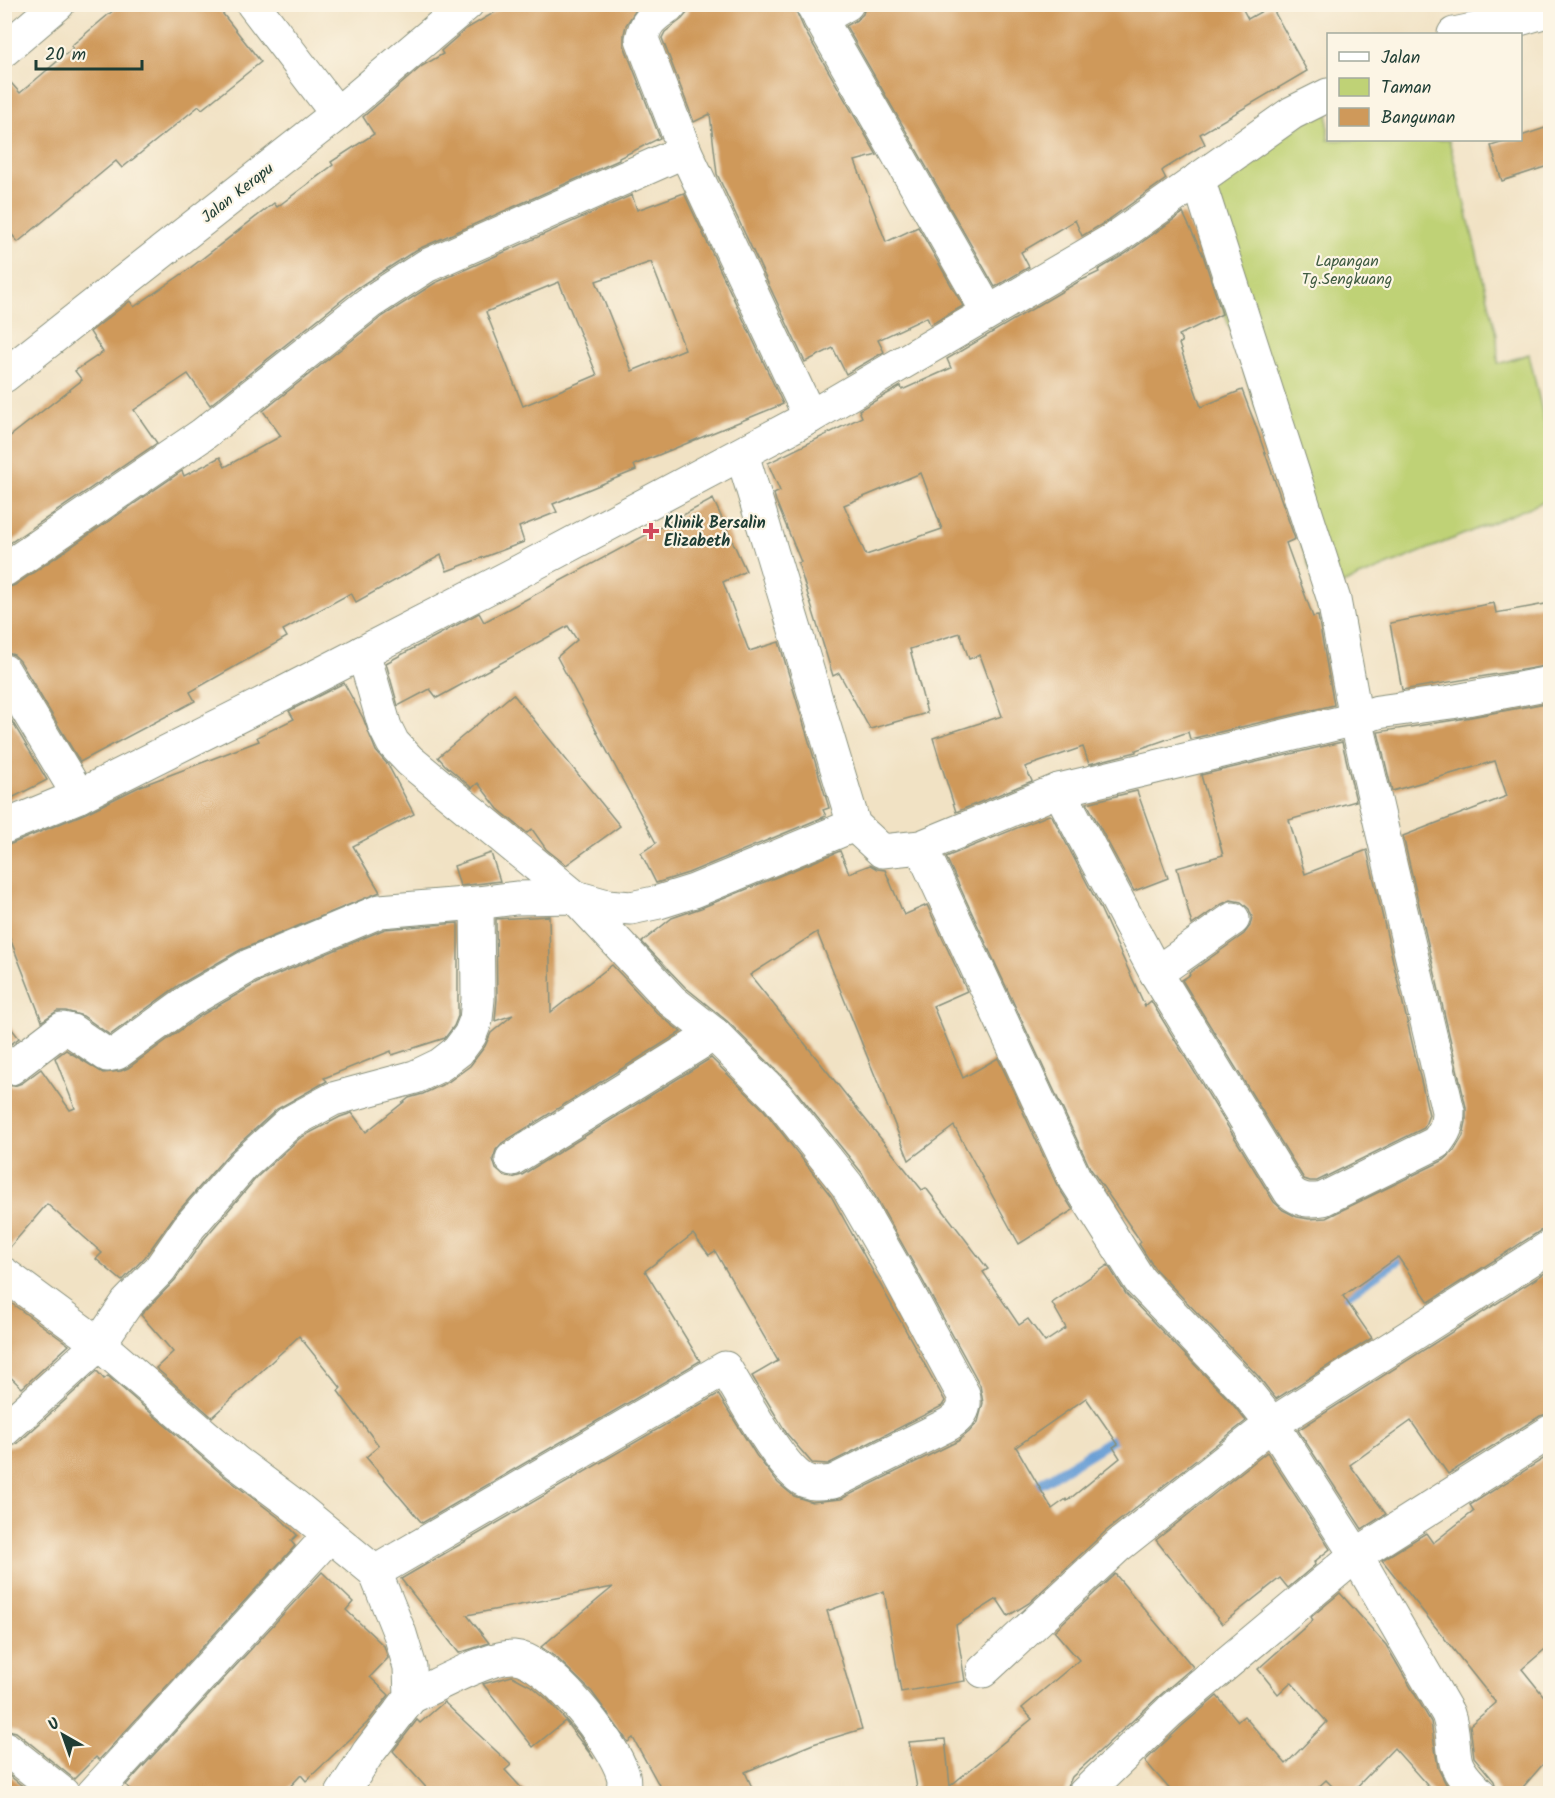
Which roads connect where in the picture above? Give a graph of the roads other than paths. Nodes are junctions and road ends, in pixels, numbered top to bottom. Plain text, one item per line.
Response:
1 (58, 4) edge
2 (253, 4) edge
3 (467, 4) edge
4 (671, 4) edge
5 (826, 9) edge
6 (1551, 10) edge
7 (1459, 33) edge
8 (4, 50) edge
9 (1327, 96) edge
10 (336, 114) junction
11 (684, 151) junction
12 (1198, 179) junction
13 (988, 312) junction
14 (4, 376) edge
15 (810, 417) junction
16 (742, 454) junction
17 (4, 570) edge
18 (363, 652) junction
19 (4, 670) edge
20 (1551, 683) edge
21 (1356, 719) junction
22 (1059, 790) junction
23 (79, 796) junction
24 (854, 825) junction
25 (4, 827) edge
26 (921, 847) junction
27 (575, 897) junction
28 (477, 903) junction
29 (1233, 919) dead end
30 (1156, 973) junction
31 (714, 1034) junction
32 (11, 1068) dead end
33 (512, 1159) dead end
34 (1551, 1247) edge
35 (4, 1274) edge
36 (99, 1344) junction
37 (1272, 1424) junction
38 (4, 1430) edge
39 (1551, 1432) edge
40 (330, 1535) junction
41 (1356, 1555) junction
42 (375, 1572) junction
43 (983, 1671) dead end
44 (411, 1697) junction
45 (4, 1747) edge
46 (63, 1794) edge
47 (93, 1794) edge
48 (342, 1794) edge
49 (623, 1794) edge
50 (1084, 1794) edge
51 (1480, 1794) edge

1 - 8 street
2 - 10 street
3 - 10 street, Jalan Kerapu
4 - 11 street
5 - 13 street
6 - 7 street
9 - 12 street
10 - 14 street, Jalan Kerapu
11 - 15 street
11 - 17 street
12 - 13 street
12 - 21 street
13 - 15 street
15 - 16 street
16 - 18 street
16 - 24 street
18 - 23 street
18 - 27 street
19 - 23 street
20 - 21 street
21 - 22 street
21 - 30 street
22 - 26 street
22 - 30 street
23 - 25 street
24 - 26 street
24 - 27 street
26 - 37 street
27 - 28 street
27 - 31 street
28 - 32 street
28 - 36 street
29 - 30 street
31 - 33 street
31 - 42 street
34 - 37 street
35 - 36 street
36 - 38 street
36 - 40 street
37 - 41 street
37 - 43 street
39 - 41 street
40 - 42 street
40 - 47 street
41 - 50 street
41 - 51 street
42 - 44 street
44 - 48 street
44 - 49 street
45 - 46 street

